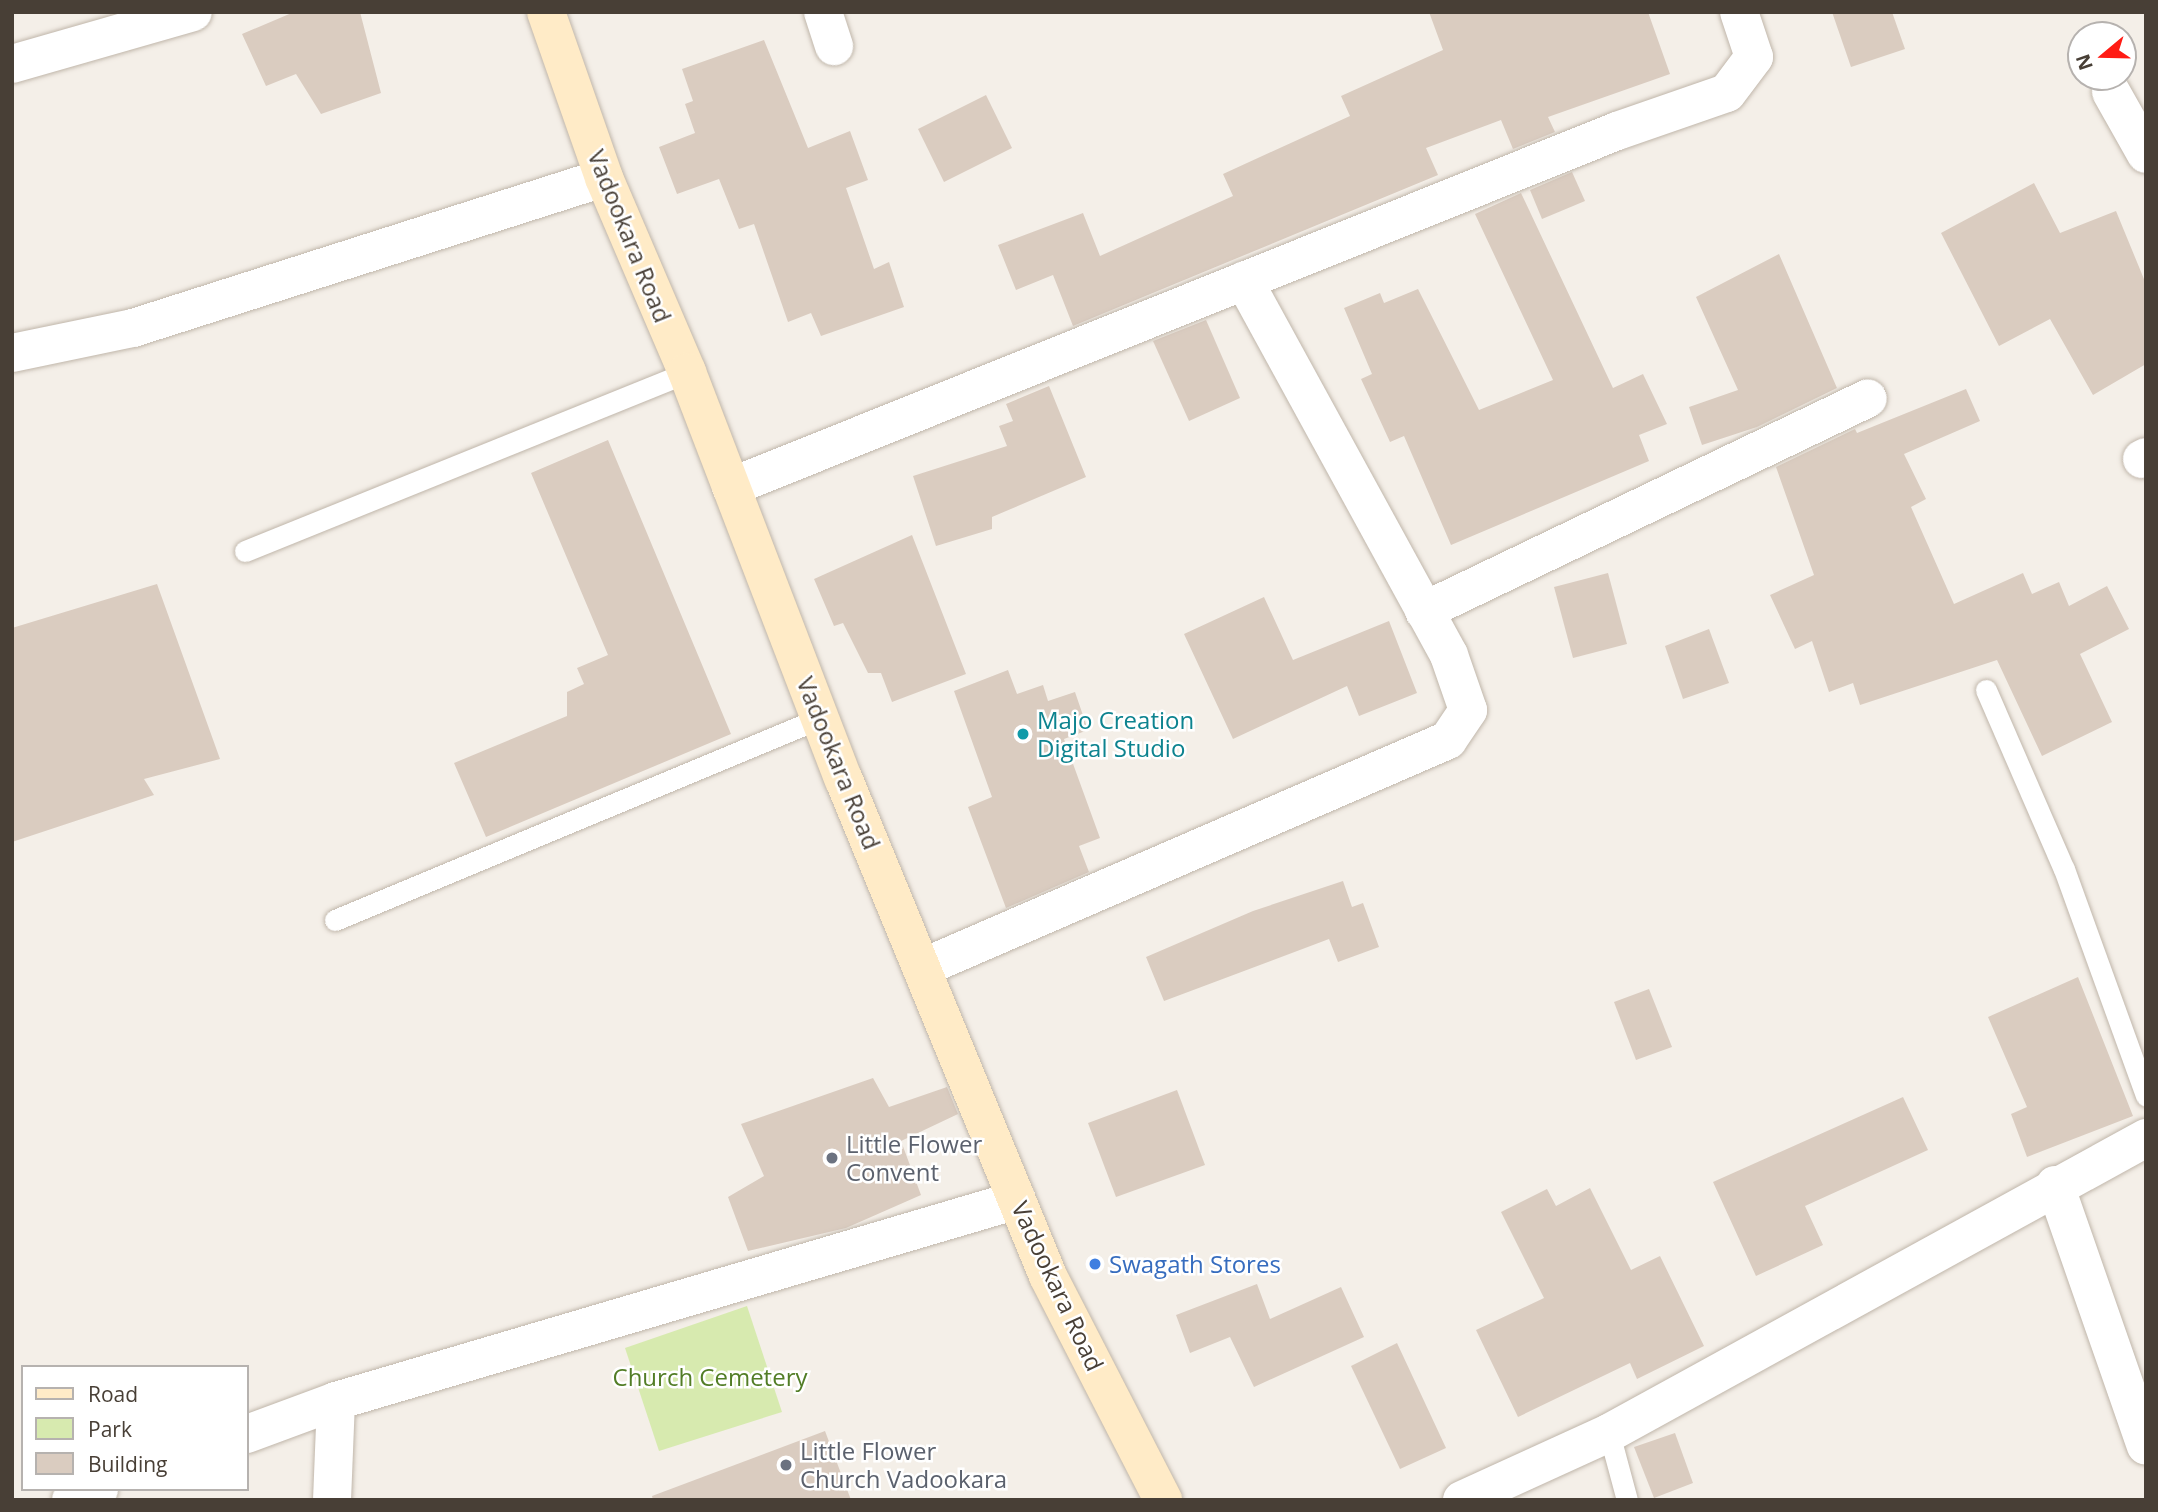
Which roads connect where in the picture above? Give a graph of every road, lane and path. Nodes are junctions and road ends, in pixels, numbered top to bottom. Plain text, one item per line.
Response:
1 (193, 12) edge
2 (546, 12) edge
3 (1738, 12) edge
4 (12, 64) edge
5 (2111, 92) dead end
6 (2146, 154) edge
7 (604, 178) junction
8 (1244, 280) junction
9 (12, 353) edge
10 (687, 372) junction
11 (1868, 398) dead end
12 (731, 487) junction
13 (244, 551) dead end
14 (1424, 611) junction
15 (1986, 690) dead end
16 (820, 718) junction
17 (335, 920) dead end
18 (922, 968) junction
19 (2146, 1096) edge
20 (2146, 1138) edge
21 (2055, 1185) junction
22 (1017, 1200) junction
23 (336, 1401) junction
24 (1609, 1433) junction
25 (248, 1434) edge
26 (2146, 1446) edge
27 (94, 1491) edge
28 (71, 1500) edge
29 (332, 1500) edge
30 (1163, 1500) edge
31 (1462, 1500) edge
32 (1627, 1500) edge

1 - 4 street
2 - 7 street, Vadookara Road
3 - 8 street
5 - 6 street
7 - 9 street
7 - 10 street, Vadookara Road
8 - 12 street
8 - 14 street
10 - 12 street, Vadookara Road
10 - 13 lane
11 - 14 street
12 - 16 street, Vadookara Road
14 - 18 street
15 - 19 lane
16 - 17 lane
16 - 18 street, Vadookara Road
18 - 22 street, Vadookara Road
20 - 21 street
21 - 24 street
21 - 26 street
22 - 23 street
22 - 30 street, Vadookara Road
23 - 25 street
23 - 29 street
24 - 31 street
24 - 32 lane
27 - 28 street

